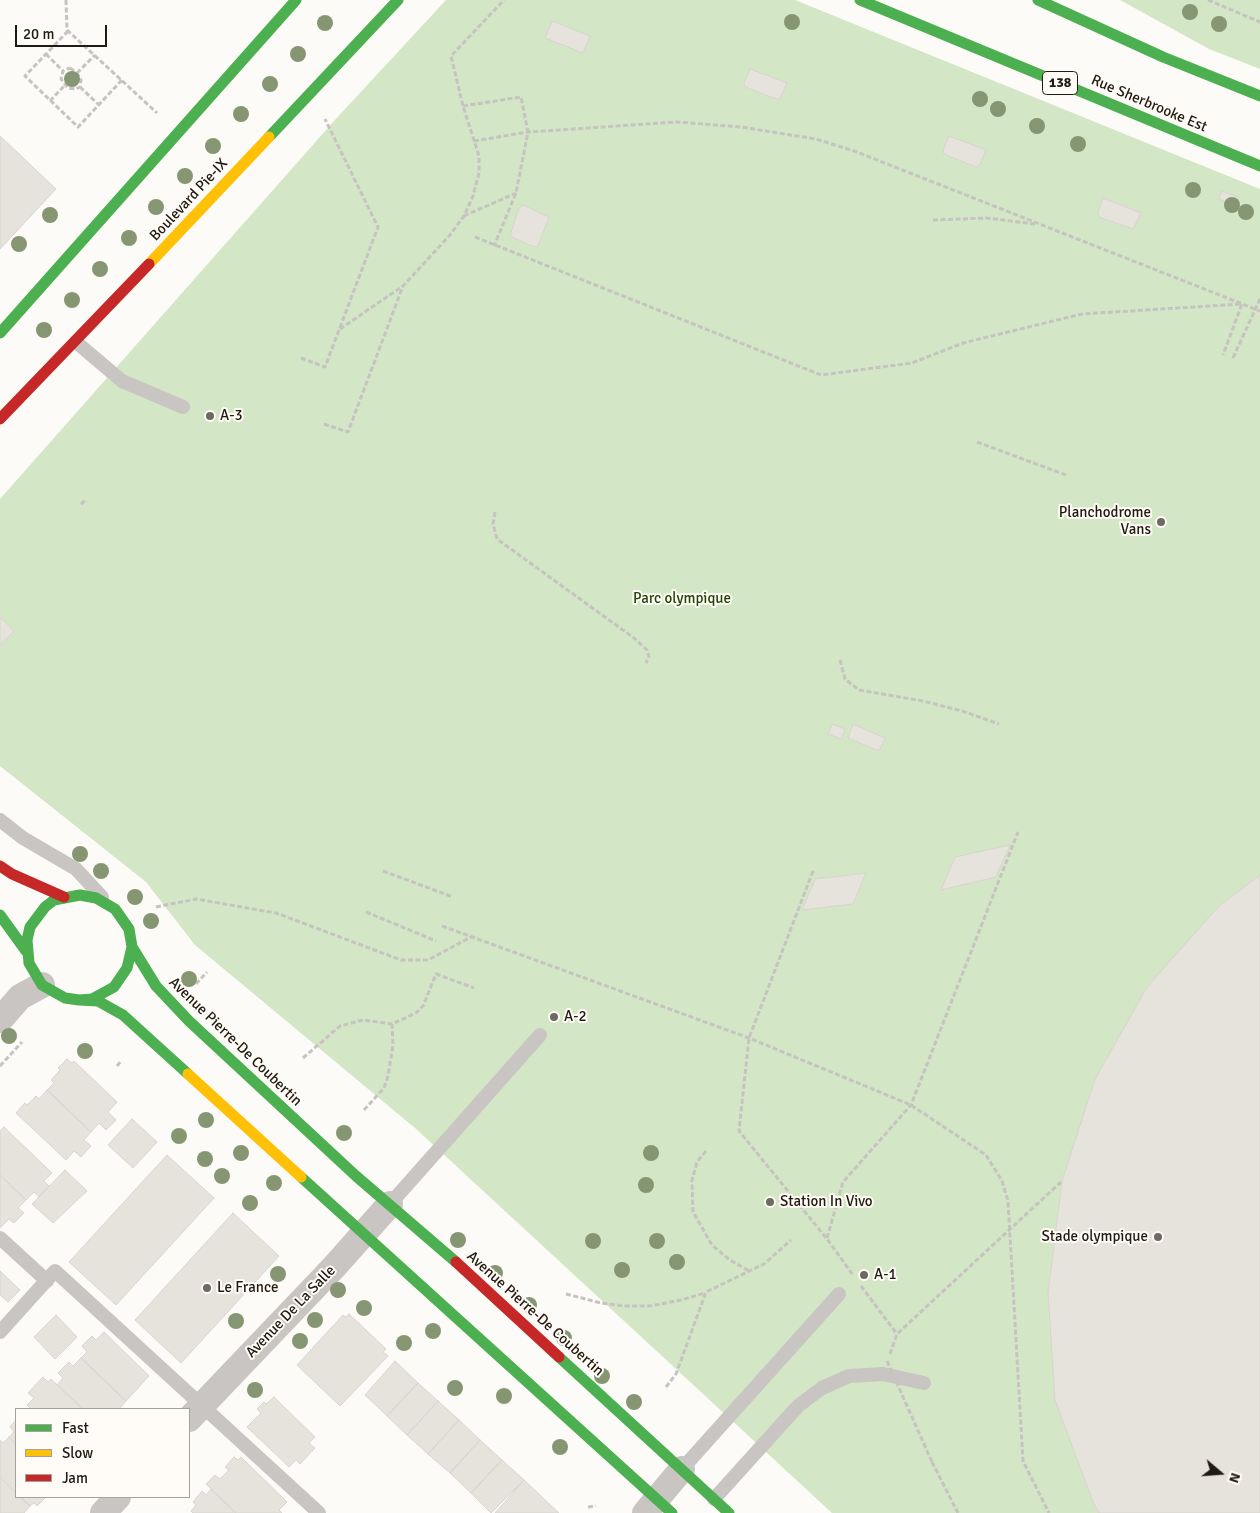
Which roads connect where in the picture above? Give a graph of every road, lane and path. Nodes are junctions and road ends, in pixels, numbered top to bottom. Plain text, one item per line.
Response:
1 (66, 0) edge
2 (296, 0) edge
3 (398, 0) edge
4 (504, 0) edge
5 (860, 0) edge
6 (1038, 0) edge
7 (1208, 0) edge
8 (1260, 22) edge
9 (68, 31) junction
10 (46, 54) junction
11 (95, 55) junction
12 (63, 71) junction
13 (78, 73) junction
14 (122, 80) junction
15 (66, 85) junction
16 (80, 87) junction
17 (1260, 96) edge
18 (50, 101) junction
19 (99, 105) junction
20 (462, 106) junction
21 (154, 110) dead end
22 (324, 118) dead end
23 (528, 132) junction
24 (474, 141) junction
25 (1260, 166) edge
26 (516, 193) junction
27 (464, 216) junction
28 (933, 220) dead end
29 (1040, 225) junction
30 (474, 238) dead end
31 (494, 246) junction
32 (403, 286) junction
33 (1260, 300) edge
34 (1242, 304) junction
35 (1258, 310) edge
36 (340, 329) junction
37 (0, 333) edge
38 (76, 342) junction
39 (1223, 355) dead end
40 (301, 358) dead end
41 (1233, 358) dead end
42 (183, 407) dead end
43 (0, 419) edge
44 (324, 424) dead end
45 (977, 442) dead end
46 (1066, 475) dead end
47 (86, 500) dead end
48 (81, 504) dead end
49 (495, 512) dead end
50 (840, 660) dead end
51 (646, 663) dead end
52 (999, 724) dead end
53 (0, 820) edge
54 (1018, 832) dead end
55 (0, 866) edge
56 (813, 870) dead end
57 (383, 871) dead end
58 (64, 897) junction
59 (453, 897) dead end
60 (106, 902) junction
61 (156, 907) dead end
62 (366, 912) dead end
63 (0, 915) edge
64 (442, 926) dead end
65 (472, 937) junction
66 (436, 941) dead end
67 (132, 948) junction
68 (26, 951) junction
69 (207, 972) dead end
70 (42, 985) junction
71 (192, 988) dead end
72 (474, 988) dead end
73 (79, 1000) junction
74 (0, 1020) edge
75 (392, 1024) junction
76 (540, 1035) dead end
77 (748, 1038) junction
78 (25, 1039) dead end
79 (303, 1058) dead end
80 (121, 1061) dead end
81 (0, 1066) edge
82 (116, 1066) dead end
83 (911, 1105) junction
84 (364, 1110) dead end
85 (706, 1151) dead end
86 (1062, 1181) dead end
87 (390, 1204) junction
88 (1010, 1230) junction
89 (364, 1234) junction
90 (0, 1238) edge
91 (827, 1239) junction
92 (791, 1240) dead end
93 (750, 1272) junction
94 (51, 1276) junction
95 (706, 1292) junction
96 (566, 1294) dead end
97 (840, 1294) dead end
98 (0, 1332) edge
99 (897, 1334) junction
100 (924, 1383) dead end
101 (666, 1388) dead end
102 (195, 1412) edge
103 (682, 1469) junction
104 (117, 1498) edge
105 (714, 1499) junction
106 (596, 1506) dead end
107 (588, 1507) dead end
108 (658, 1508) edge
109 (103, 1513) edge
110 (319, 1513) edge
111 (729, 1513) edge
112 (958, 1513) edge
113 (1048, 1513) edge

1 - 9 path
2 - 37 street
3 - 38 street, Boulevard Pie-IX
4 - 20 path
5 - 25 street, Rue Sherbrooke Est / 138
6 - 17 street
7 - 8 path
9 - 10 path
9 - 11 path
10 - 12 path
10 - 18 path
11 - 13 path
11 - 14 path
12 - 13 path
12 - 15 path
13 - 16 path
14 - 19 path
14 - 21 path
15 - 16 path
15 - 18 path
16 - 19 path
18 - 19 path
20 - 23 path
20 - 24 path
22 - 36 path
23 - 24 path
23 - 26 path
23 - 29 path
24 - 27 path
26 - 27 path
26 - 31 path
27 - 32 path
28 - 29 path
29 - 34 path
30 - 31 path
31 - 34 path
32 - 36 path
32 - 44 path
33 - 35 path
34 - 35 path
34 - 39 path
35 - 41 path
36 - 40 path
38 - 42 lane
38 - 43 street, Boulevard Pie-IX
45 - 46 path
47 - 48 path
49 - 51 path
50 - 52 path
53 - 60 lane
54 - 83 path
55 - 58 street
56 - 77 path
57 - 59 path
58 - 60 street
58 - 68 street
60 - 67 street
61 - 65 path
62 - 66 path
63 - 68 street
64 - 65 path
65 - 77 path
67 - 73 street
67 - 87 street, Avenue Pierre-De Coubertin
68 - 70 street
69 - 71 path
70 - 73 street
70 - 74 street
72 - 75 path
73 - 89 street
75 - 79 path
75 - 84 path
76 - 87 lane
77 - 83 path
77 - 91 path
78 - 81 path
80 - 82 path
83 - 88 path
83 - 91 path
85 - 93 path
86 - 88 path
87 - 89 street, Avenue De La Salle
87 - 103 street, Avenue Pierre-De Coubertin
88 - 99 path
88 - 113 path
89 - 102 street, Avenue De La Salle
89 - 108 street
90 - 94 lane
91 - 99 path
92 - 93 path
93 - 95 path
94 - 98 lane
94 - 102 lane
95 - 96 path
95 - 101 path
97 - 103 lane
99 - 112 path, bridge
100 - 105 lane
102 - 110 lane
103 - 105 street, Avenue Pierre-De Coubertin
103 - 108 street
104 - 109 street
105 - 111 street, Avenue Pierre-De Coubertin
106 - 107 path

